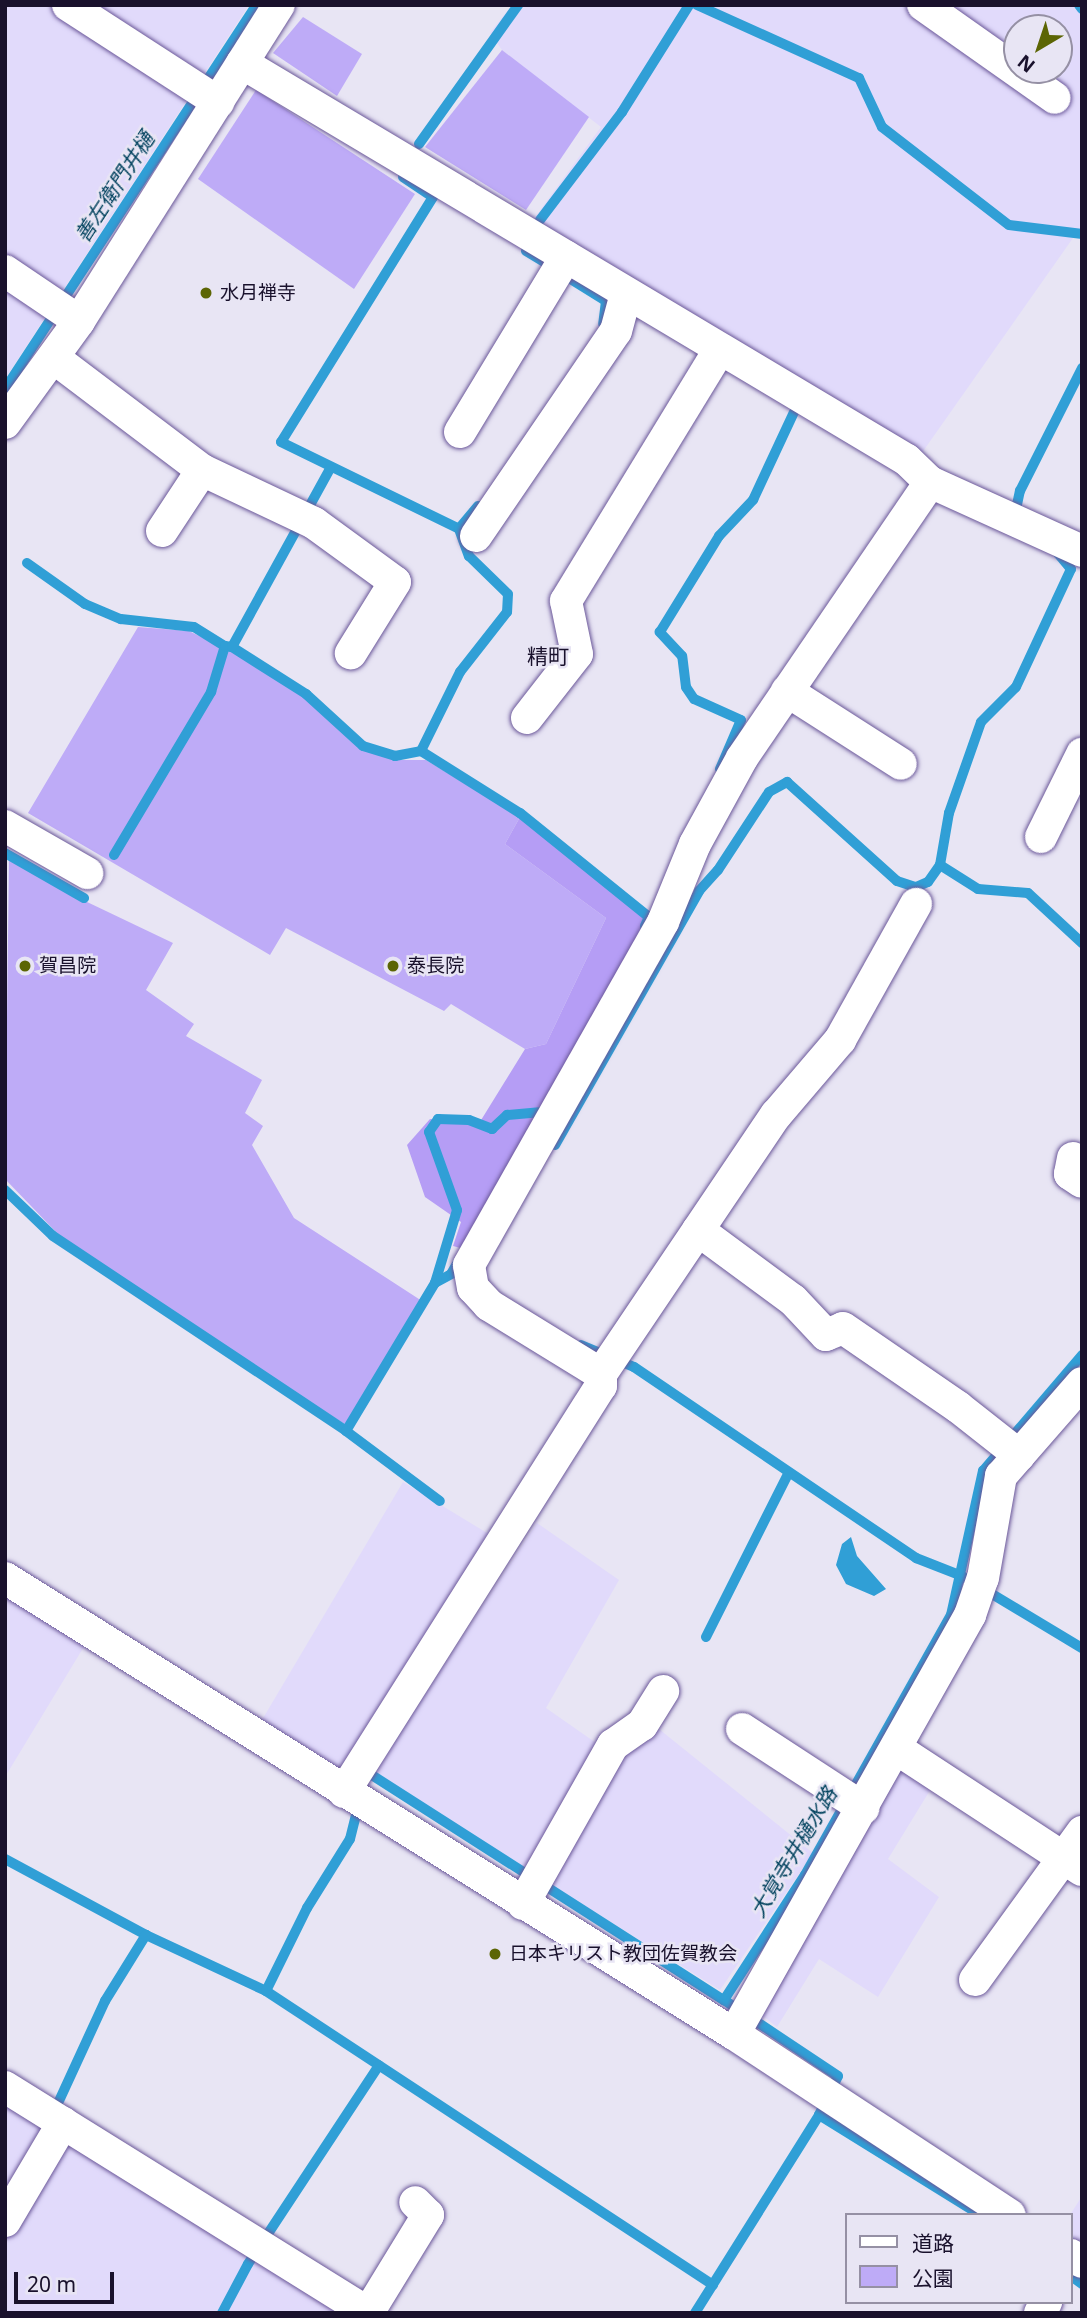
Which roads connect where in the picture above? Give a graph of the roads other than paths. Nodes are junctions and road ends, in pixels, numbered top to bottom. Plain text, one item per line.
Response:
1 (68, 5) edge
2 (279, 5) edge
3 (923, 5) edge
4 (242, 63) junction
5 (207, 95) junction
6 (1055, 98) dead end
7 (566, 257) junction
8 (5, 271) edge
9 (626, 293) junction
10 (66, 313) junction
11 (720, 349) junction
12 (54, 358) junction
13 (5, 424) edge
14 (460, 432) dead end
15 (202, 470) junction
16 (930, 482) junction
17 (162, 531) dead end
18 (476, 536) dead end
19 (1082, 551) edge
20 (351, 653) dead end
21 (787, 691) junction
22 (527, 718) dead end
23 (1082, 754) edge
24 (901, 764) dead end
25 (5, 826) edge
26 (1041, 837) dead end
27 (87, 873) dead end
28 (916, 904) dead end
29 (698, 1230) junction
30 (609, 1363) junction
31 (1082, 1383) edge
32 (1009, 1447) junction
33 (5, 1578) edge
34 (663, 1691) dead end
35 (742, 1729) dead end
36 (897, 1749) junction
37 (354, 1799) junction
38 (850, 1800) junction
39 (1082, 1832) edge
40 (1073, 1864) edge
41 (532, 1889) junction
42 (975, 1980) dead end
43 (741, 2020) junction
44 (5, 2087) edge
45 (63, 2123) junction
46 (415, 2202) dead end
47 (1007, 2213) edge
48 (5, 2221) edge

1 - 5 street
2 - 4 street
3 - 6 street
4 - 5 street
4 - 7 street
5 - 10 street
7 - 9 street
7 - 14 street
8 - 10 street
9 - 11 street
9 - 18 street
10 - 12 street
11 - 16 street
11 - 22 street
12 - 13 street
12 - 15 street
15 - 17 street
15 - 20 street
16 - 19 street
16 - 21 street
21 - 24 street
21 - 30 street
23 - 26 street
25 - 27 street
28 - 29 street
29 - 30 street
29 - 32 street
30 - 37 street
31 - 32 street
32 - 36 street
33 - 37 street
34 - 41 street
35 - 38 street
36 - 38 street
36 - 40 street
37 - 41 street
38 - 43 street
39 - 40 street
40 - 42 street
41 - 43 street
43 - 47 street
44 - 45 street
45 - 46 street
45 - 48 street

